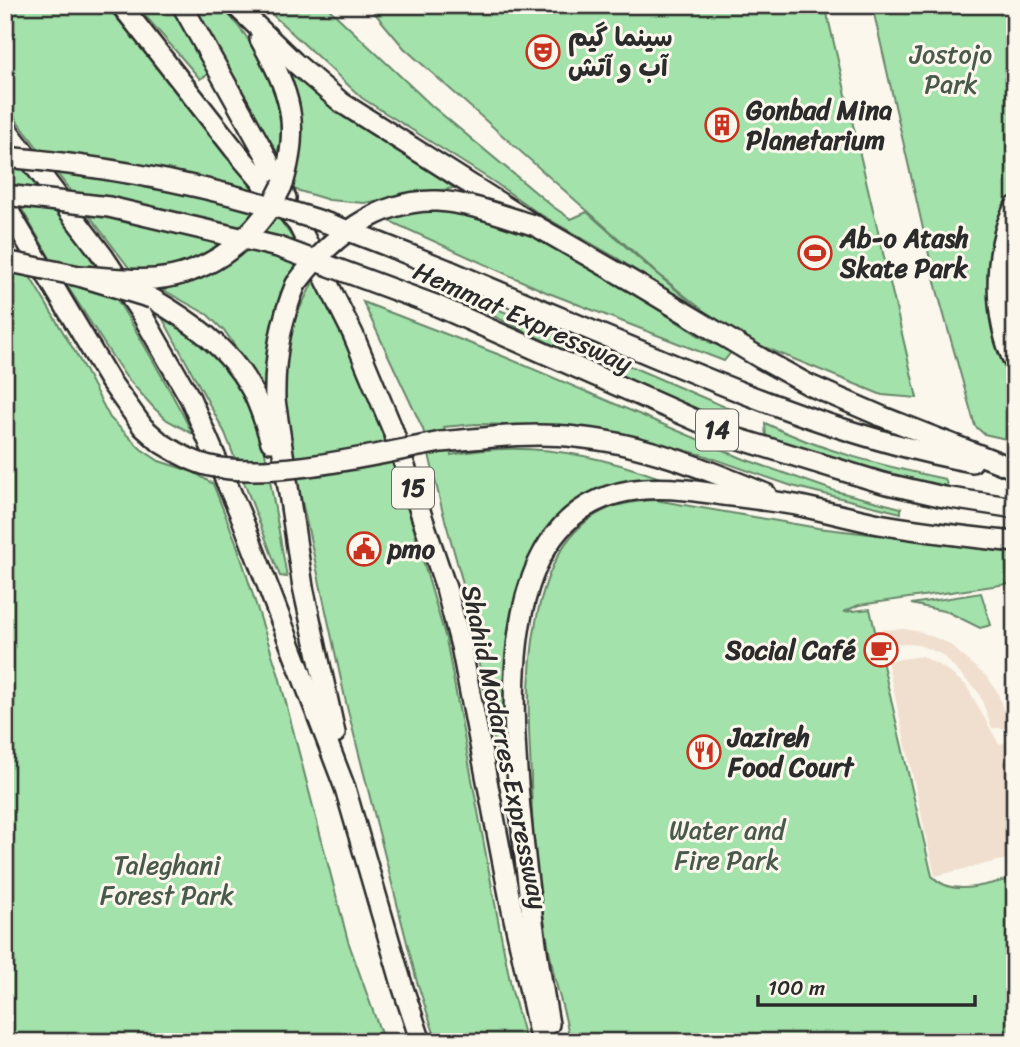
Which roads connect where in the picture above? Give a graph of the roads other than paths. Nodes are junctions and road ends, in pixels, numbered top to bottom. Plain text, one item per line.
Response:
1 (121, 5) edge
2 (182, 5) edge
3 (243, 12) edge
4 (5, 127) edge
5 (5, 157) edge
6 (5, 195) edge
7 (5, 205) edge
8 (1015, 207) edge
9 (298, 224) junction
10 (536, 226) junction
11 (5, 261) edge
12 (79, 276) junction
13 (1015, 363) edge
14 (1015, 469) edge
15 (795, 505) junction
16 (1015, 508) edge
17 (293, 527) junction
18 (1015, 542) edge
19 (345, 788) junction
20 (421, 1042) edge
21 (541, 1042) edge
22 (552, 1042) edge

1 - 9 highway, Shahid Modarres Expressway / 15
2 - 9 highway
3 - 10 highway
3 - 12 highway, bridge
4 - 19 highway
5 - 14 highway, Hemmat Expressway / 14, bridge
6 - 16 highway, Hemmat Expressway / 14, bridge
7 - 15 highway, bridge
8 - 13 highway
9 - 21 highway, Shahid Modarres Expressway / 15
10 - 14 highway
10 - 17 highway, bridge
11 - 12 highway, bridge
12 - 17 highway, bridge
15 - 18 highway
15 - 22 highway
17 - 19 highway
19 - 20 highway

